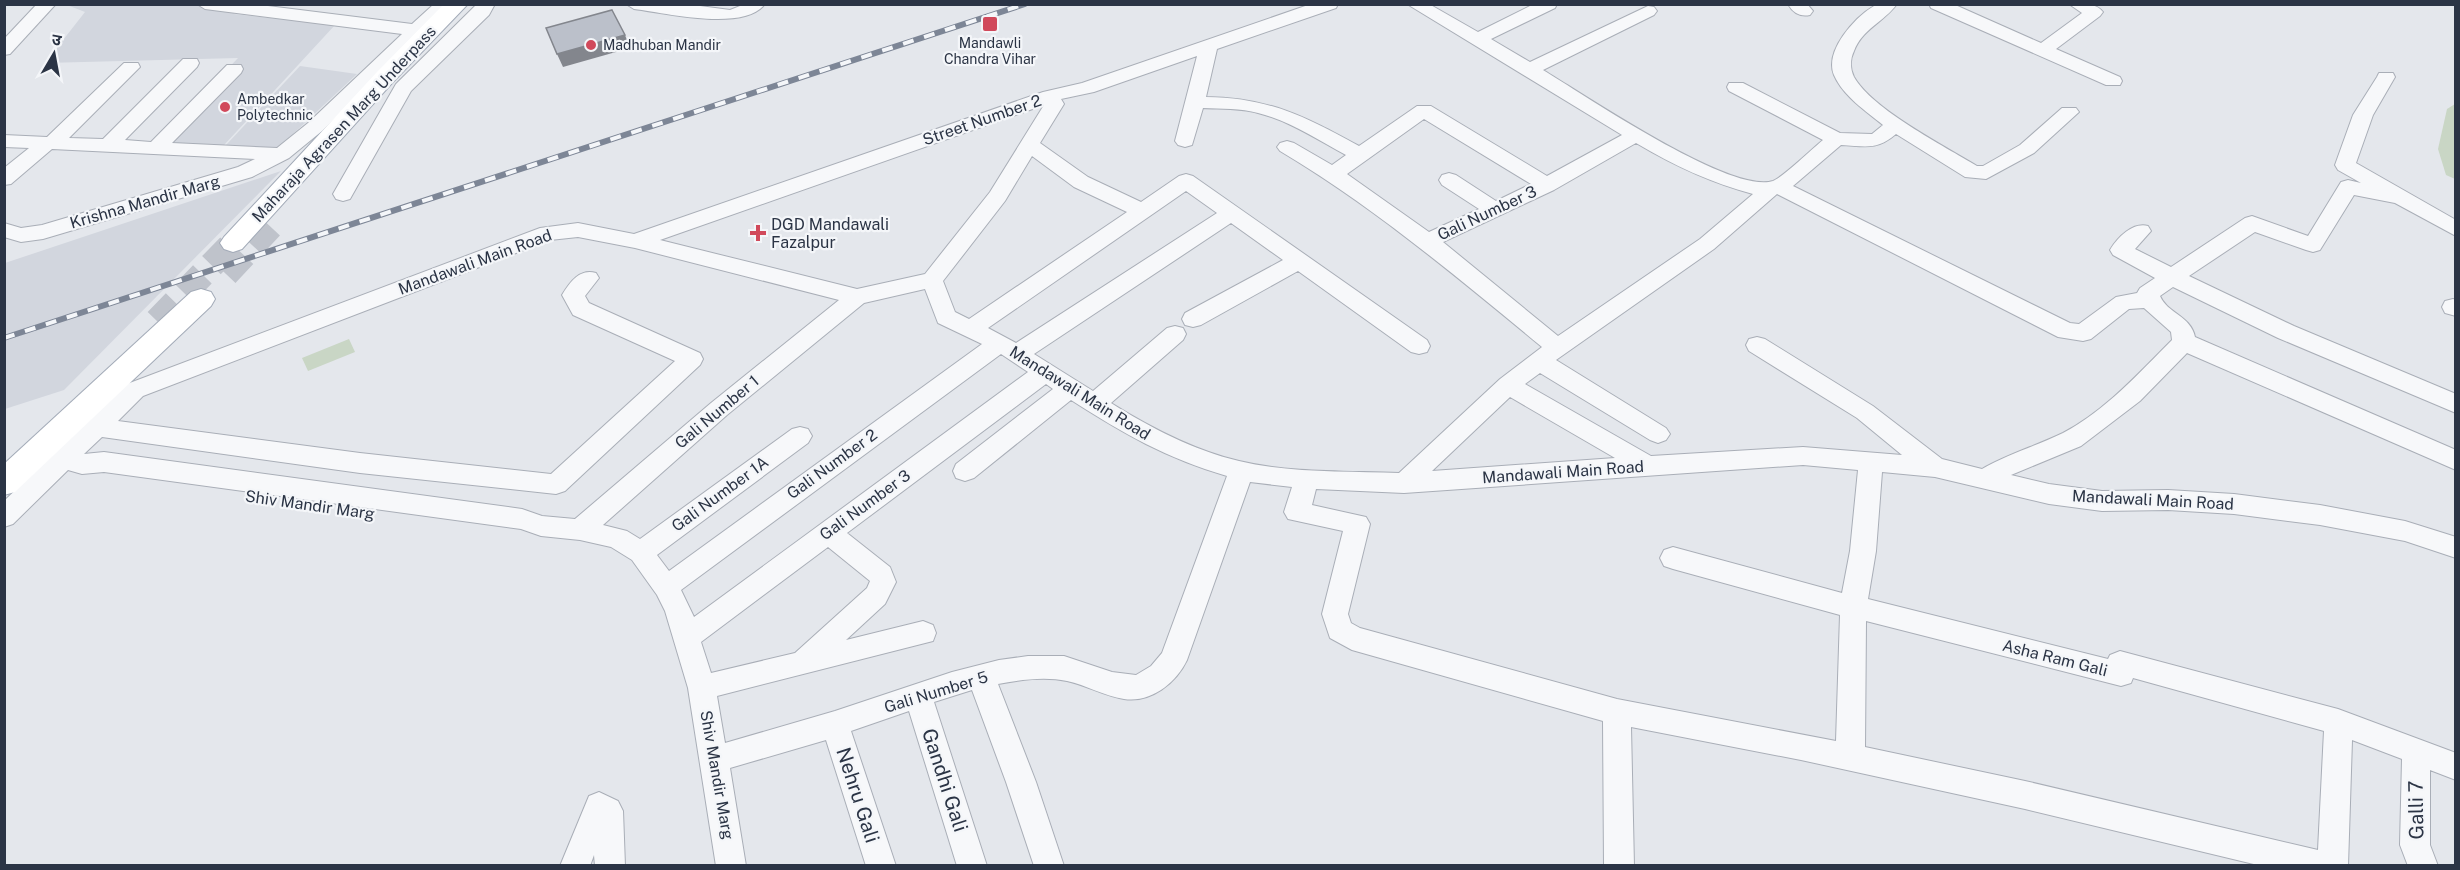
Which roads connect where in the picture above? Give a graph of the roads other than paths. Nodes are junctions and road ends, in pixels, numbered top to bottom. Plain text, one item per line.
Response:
1 (205, 4) edge
2 (450, 4) edge
3 (457, 4) edge
4 (477, 4) edge
5 (486, 4) edge
6 (634, 4) edge
7 (756, 4) edge
8 (1330, 4) edge
9 (1415, 4) edge
10 (1549, 4) edge
11 (1889, 4) edge
12 (1938, 4) edge
13 (2077, 4) edge
14 (46, 5) edge
15 (1648, 11) dead end
16 (416, 30) junction
17 (1476, 40) junction
18 (1209, 46) junction
19 (4, 50) edge
20 (2042, 51) junction
21 (190, 63) dead end
22 (131, 67) dead end
23 (234, 69) dead end
24 (1530, 69) junction
25 (2386, 77) dead end
26 (2113, 81) dead end
27 (1736, 87) dead end
28 (1050, 96) junction
29 (1196, 102) junction
30 (2069, 112) dead end
31 (1895, 125) junction
32 (1636, 135) junction
33 (1836, 139) junction
34 (4, 141) edge
35 (1185, 141) dead end
36 (50, 143) junction
37 (108, 146) junction
38 (1030, 146) junction
39 (1287, 147) dead end
40 (156, 148) junction
41 (282, 154) junction
42 (1359, 154) junction
43 (1333, 174) junction
44 (4, 179) edge
45 (1449, 180) dead end
46 (1547, 184) junction
47 (1774, 189) junction
48 (2385, 192) junction
49 (344, 194) dead end
50 (1494, 209) junction
51 (1142, 211) junction
52 (1231, 213) junction
53 (271, 226) tunnel mouth
54 (2456, 229) edge
55 (4, 230) edge
56 (2141, 231) dead end
57 (635, 241) junction
58 (1428, 241) junction
59 (233, 243) tunnel mouth
60 (1299, 261) junction
61 (2170, 277) junction
62 (588, 278) dead end
63 (932, 280) junction
64 (857, 297) junction
65 (201, 299) dead end
66 (2148, 300) junction
67 (157, 321) tunnel mouth
68 (972, 328) junction
69 (2184, 342) junction
70 (1757, 345) dead end
71 (1419, 346) dead end
72 (1008, 349) junction
73 (1548, 354) junction
74 (1044, 373) junction
75 (1509, 385) junction
76 (1070, 388) junction
77 (1094, 404) junction
78 (2456, 404) edge
79 (98, 427) junction
80 (1658, 434) dead end
81 (800, 436) dead end
82 (4, 461) edge
83 (2456, 461) edge
84 (73, 462) junction
85 (360, 463) junction
86 (1871, 463) junction
87 (1647, 465) junction
88 (1935, 467) junction
89 (965, 471) dead end
90 (1241, 471) junction
91 (1307, 479) junction
92 (1983, 480) junction
93 (4, 483) edge
94 (1404, 483) junction
95 (331, 501) junction
96 (4, 517) edge
97 (580, 530) junction
98 (828, 532) junction
99 (2456, 548) edge
100 (641, 553) junction
101 (1673, 558) dead end
102 (666, 587) junction
103 (1853, 607) junction
104 (922, 633) dead end
105 (687, 637) junction
106 (803, 663) junction
107 (981, 677) junction
108 (702, 688) junction
109 (918, 695) junction
110 (1617, 712) junction
111 (2338, 722) junction
112 (835, 724) junction
113 (2416, 753) junction
114 (1850, 758) junction
115 (713, 760) junction
116 (2456, 767) edge
117 (575, 866) edge
118 (610, 866) edge
119 (731, 866) edge
120 (880, 866) edge
121 (972, 866) edge
122 (1049, 866) edge
123 (1619, 866) edge
124 (2325, 866) edge
125 (2333, 866) edge
126 (2422, 866) edge

1 - 16 street
2 - 16 street, Krishna Mandir Marg
3 - 59 main road, Maharaja Agrasen Marg Underpass
4 - 53 main road, Maharaja Agrasen Marg Underpass
5 - 49 street
6 - 7 street
8 - 18 street, Street Number 2
9 - 17 street
10 - 17 street
11 - 31 street
12 - 20 street
13 - 20 street
14 - 19 street
15 - 24 street
16 - 41 street, Krishna Mandir Marg
17 - 24 street
18 - 28 street, Street Number 2
18 - 29 street
20 - 26 street
21 - 37 street
22 - 36 street
23 - 40 street
24 - 32 street
25 - 48 street
27 - 33 street
28 - 38 street
28 - 57 street, Street Number 2
29 - 35 street
29 - 42 street
30 - 31 street
31 - 33 street
32 - 46 street, Gali Number 3
32 - 47 street
33 - 47 street
34 - 36 street
36 - 37 street
36 - 44 street
37 - 40 street
38 - 51 street
38 - 63 street
39 - 43 street
40 - 41 street
41 - 55 street, Krishna Mandir Marg
42 - 43 street
42 - 46 street
43 - 58 street
45 - 50 street
46 - 50 street, Gali Number 3
47 - 66 street
47 - 73 street
48 - 54 street
48 - 61 street
50 - 58 street, Gali Number 3
51 - 52 street
51 - 68 street
52 - 60 street
52 - 72 street, Gali Number 2
56 - 61 street
57 - 64 street, Mandawali Main Road
57 - 79 street, Mandawali Main Road
58 - 73 street
60 - 71 street
60 - 77 street
61 - 66 street
61 - 78 street
62 - 85 street
63 - 64 street, Mandawali Main Road
63 - 68 street, Mandawali Main Road
64 - 97 street, Gali Number 1
65 - 93 main road
66 - 69 street
67 - 82 main road
68 - 72 street, Mandawali Main Road
69 - 83 street
69 - 92 street
70 - 88 street
72 - 74 street, Mandawali Main Road
72 - 102 street, Gali Number 2
73 - 75 street
73 - 80 street
74 - 76 street, Mandawali Main Road
74 - 98 street, Gali Number 3
75 - 87 street
75 - 94 street
76 - 77 street, Mandawali Main Road
76 - 89 street
77 - 90 street, Mandawali Main Road
79 - 84 street, Mandawali Main Road
79 - 85 street
81 - 100 street, Gali Number 1A
84 - 95 street, Shiv Mandir Marg
84 - 96 street, Mandawali Main Road
85 - 95 street
86 - 87 street, Mandawali Main Road
86 - 88 street, Mandawali Main Road
86 - 103 street
87 - 94 street, Mandawali Main Road
88 - 92 street, Mandawali Main Road
90 - 91 street, Mandawali Main Road
90 - 107 street, Gali Number 5
91 - 94 street, Mandawali Main Road
91 - 110 street
92 - 99 street, Mandawali Main Road
95 - 97 street, Shiv Mandir Marg
97 - 100 street, Shiv Mandir Marg
98 - 105 street, Gali Number 3
98 - 106 street
100 - 102 street, Shiv Mandir Marg
101 - 103 street, Asha Ram Gali
102 - 105 street, Shiv Mandir Marg
103 - 111 street, Asha Ram Gali
103 - 114 street
104 - 106 street
105 - 108 street, Shiv Mandir Marg
106 - 108 street
107 - 109 street, Gali Number 5
107 - 122 street
108 - 115 street, Shiv Mandir Marg
109 - 112 street, Gali Number 5
109 - 121 street, Gandhi Gali
110 - 114 street
110 - 123 street
111 - 113 street, Asha Ram Gali
111 - 125 street
112 - 115 street, Gali Number 5
112 - 120 street, Nehru Gali
113 - 116 street, Asha Ram Gali
113 - 126 street, Galli 7
114 - 124 street
115 - 119 street, Shiv Mandir Marg
117 - 118 street

